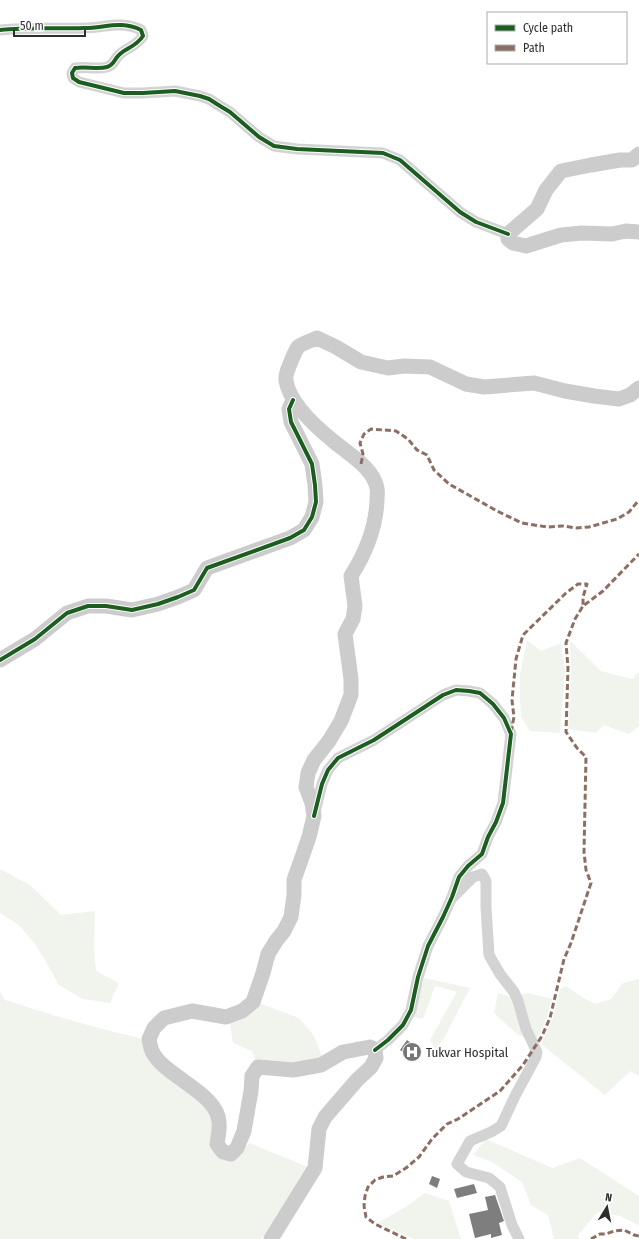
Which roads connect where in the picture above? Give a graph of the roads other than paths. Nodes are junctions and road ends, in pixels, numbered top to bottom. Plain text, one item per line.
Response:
1 (0, 30) edge
2 (639, 154) edge
3 (639, 232) edge
4 (508, 234) junction
5 (639, 388) edge
6 (293, 400) junction
7 (0, 660) edge
8 (314, 816) junction
9 (452, 897) junction
10 (375, 1050) junction
11 (271, 1239) edge
12 (519, 1239) edge

1 - 4 street
2 - 4 main road
3 - 4 main road
5 - 6 main road
6 - 7 main road
6 - 8 main road
8 - 9 street
8 - 10 main road
9 - 10 street
9 - 12 street
10 - 11 main road

